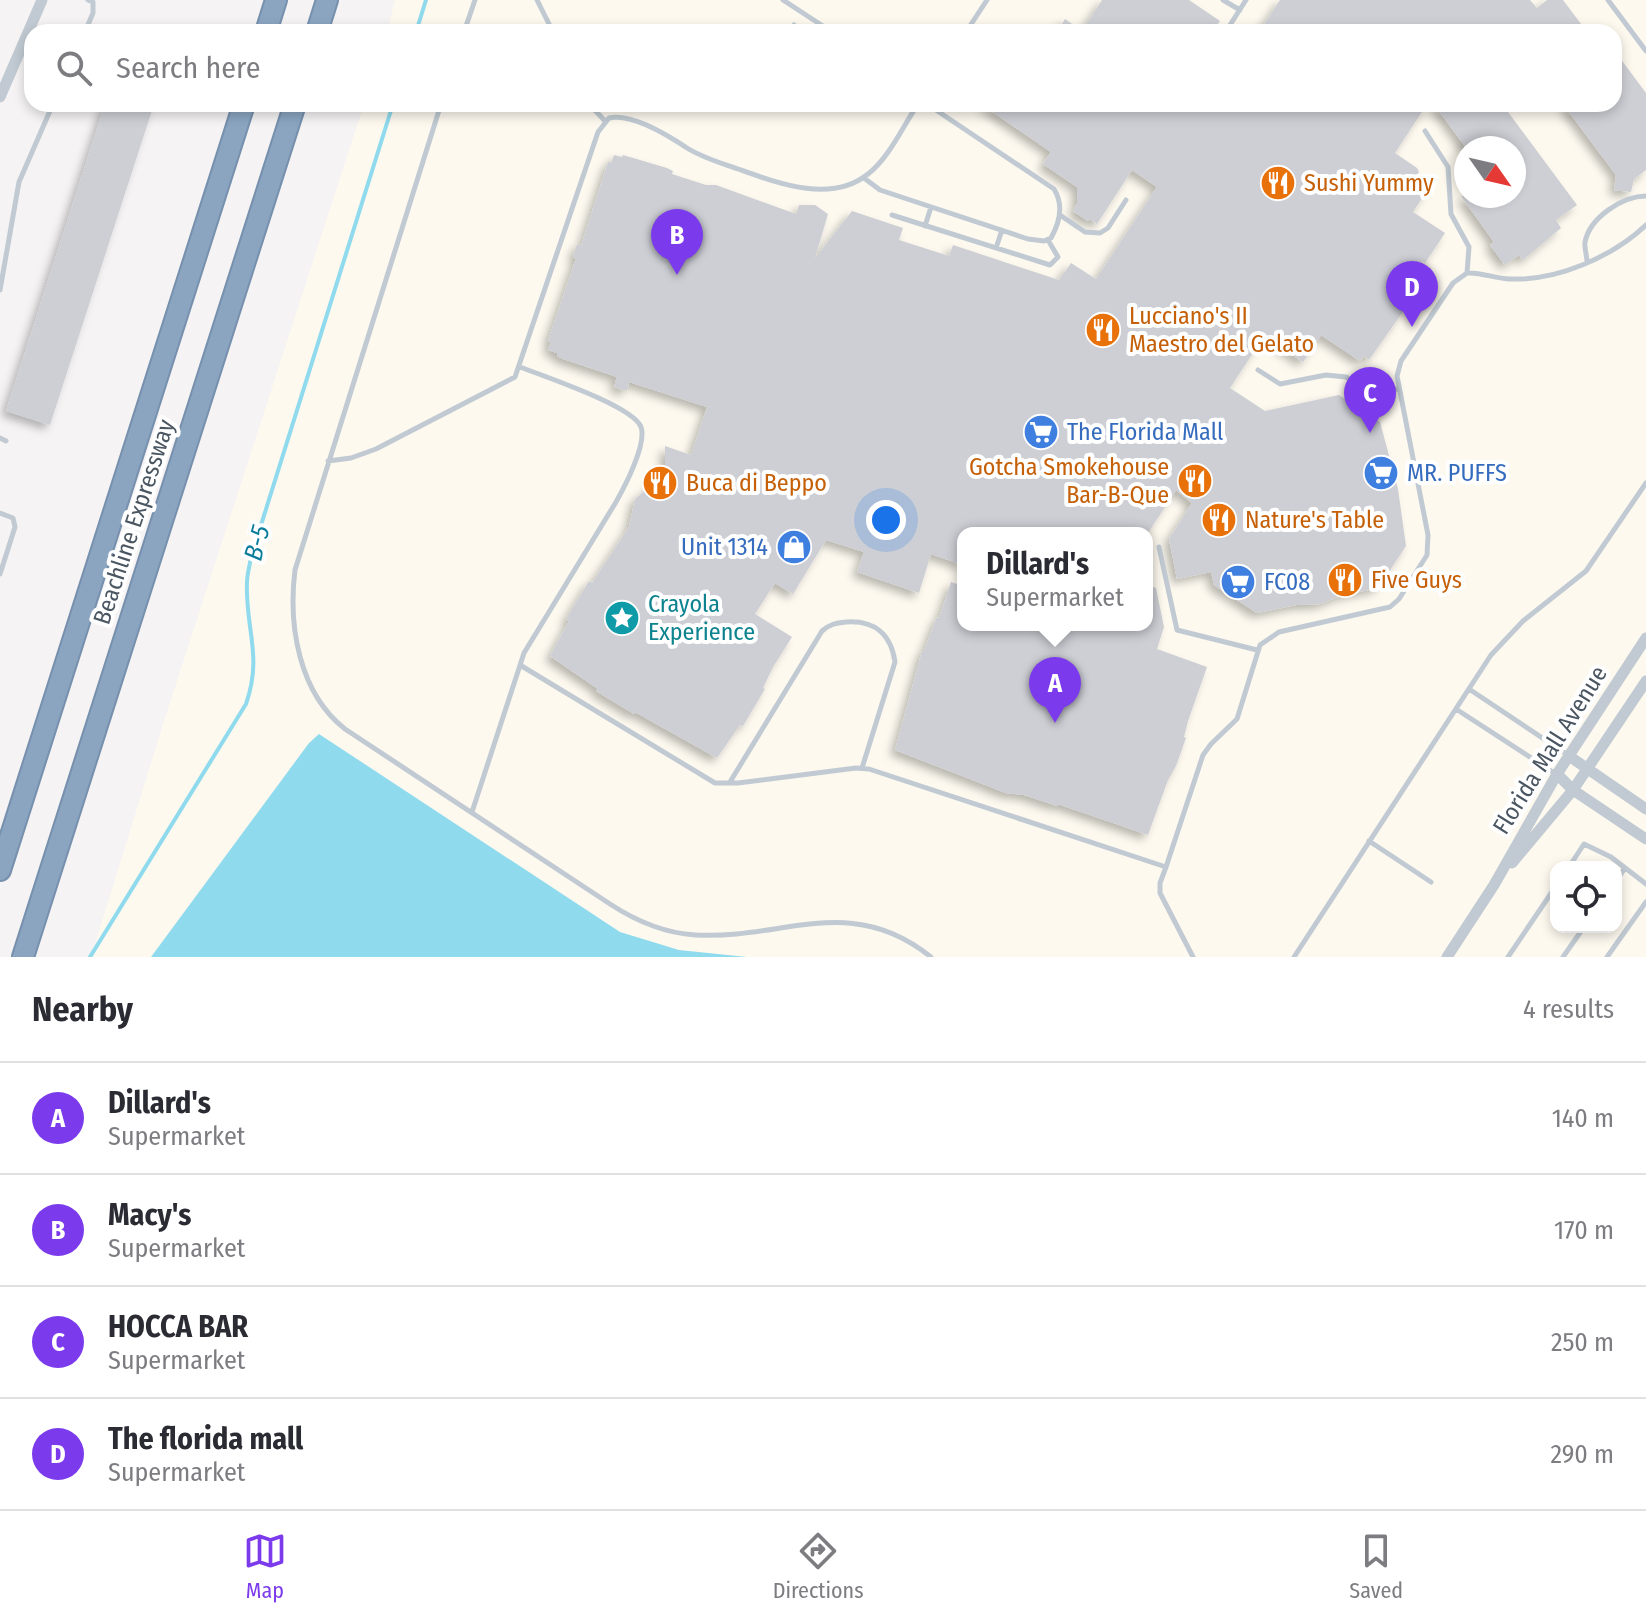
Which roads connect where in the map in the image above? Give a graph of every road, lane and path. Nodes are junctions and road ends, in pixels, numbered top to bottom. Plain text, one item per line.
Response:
1 (42, 0) edge
2 (88, 0) edge
3 (276, 0) edge
4 (327, 0) edge
5 (475, 0) edge
6 (537, 0) edge
7 (783, 0) edge
8 (987, 0) edge
9 (1223, 0) edge
10 (1246, 0) edge
11 (1608, 0) edge
12 (1240, 10) junction
13 (32, 24) edge
14 (88, 24) edge
15 (268, 24) edge
16 (320, 24) edge
17 (467, 24) edge
18 (549, 24) edge
19 (820, 24) edge
20 (971, 24) edge
21 (1231, 24) edge
22 (24, 42) edge
23 (1646, 51) edge
24 (0, 97) edge
25 (50, 112) edge
26 (241, 112) edge
27 (292, 112) edge
28 (438, 112) edge
29 (597, 112) edge
30 (913, 112) edge
31 (939, 112) edge
32 (605, 121) junction
33 (1425, 131) dead end
34 (864, 178) junction
35 (1646, 196) edge
36 (1126, 200) dead end
37 (931, 207) junction
38 (892, 215) dead end
39 (1060, 215) junction
40 (1646, 225) edge
41 (925, 226) junction
42 (1002, 230) junction
43 (1048, 240) junction
44 (996, 248) junction
45 (1587, 262) junction
46 (1467, 273) junction
47 (0, 290) edge
48 (520, 367) junction
49 (1258, 370) dead end
50 (1399, 389) junction
51 (328, 461) junction
52 (1646, 483) edge
53 (0, 513) edge
54 (1159, 547) dead end
55 (0, 574) edge
56 (1646, 638) edge
57 (1257, 650) junction
58 (520, 665) junction
59 (1646, 681) edge
60 (1469, 689) junction
61 (1456, 709) junction
62 (1569, 756) junction
63 (862, 768) junction
64 (1587, 770) junction
65 (1557, 774) junction
66 (729, 783) junction
67 (1573, 790) junction
68 (1646, 809) edge
69 (472, 812) junction
70 (1646, 839) edge
71 (1369, 841) junction
72 (1573, 861) edge
73 (1616, 861) edge
74 (1622, 866) edge
75 (1166, 867) junction
76 (1625, 868) junction
77 (0, 870) edge
78 (1622, 872) edge
79 (1431, 882) dead end
80 (1646, 884) edge
81 (1494, 885) junction
82 (1550, 895) edge
83 (1646, 902) edge
84 (1580, 933) edge
85 (23, 957) edge
86 (931, 957) edge
87 (1193, 957) edge
88 (1294, 957) edge
89 (1447, 957) edge
90 (1508, 957) edge
91 (1563, 957) edge
92 (1607, 957) edge

1 - 13 street
2 - 14 lane
3 - 15 highway
4 - 16 highway
5 - 17 lane
6 - 18 lane
7 - 19 lane
8 - 20 lane
9 - 12 lane
10 - 12 lane
11 - 23 lane
12 - 21 lane
22 - 24 street
25 - 47 lane
26 - 77 highway, Beachline Expressway
27 - 85 highway, Beachline Expressway
28 - 51 lane
29 - 32 lane
30 - 34 lane
31 - 39 lane
32 - 34 lane
32 - 48 lane
33 - 46 lane
34 - 37 lane
35 - 45 lane
36 - 39 lane
37 - 41 lane
37 - 42 lane
38 - 41 lane
39 - 43 lane
40 - 45 lane
41 - 44 lane
42 - 43 lane
42 - 44 lane
43 - 44 lane
45 - 46 lane
46 - 50 lane
48 - 51 lane
48 - 58 lane
49 - 50 lane
50 - 57 lane
51 - 69 lane
52 - 60 lane
53 - 55 lane
54 - 57 lane
56 - 62 street, Florida Mall Avenue
57 - 75 lane
58 - 66 lane
58 - 69 lane
59 - 64 street, Florida Mall Avenue
60 - 61 lane
60 - 62 lane
61 - 65 lane
61 - 71 lane
62 - 64 street
62 - 65 street, Florida Mall Avenue
63 - 66 lane
63 - 66 lane
63 - 75 lane
64 - 67 street, Florida Mall Avenue
64 - 68 street
65 - 67 street
65 - 81 street, Florida Mall Avenue
67 - 70 street
67 - 81 street, Florida Mall Avenue
69 - 86 lane
71 - 79 lane
71 - 88 lane
72 - 73 lane
74 - 76 lane
75 - 87 lane
76 - 78 lane
76 - 80 lane
81 - 89 street, Florida Mall Avenue
82 - 90 lane
83 - 92 lane
84 - 91 lane

